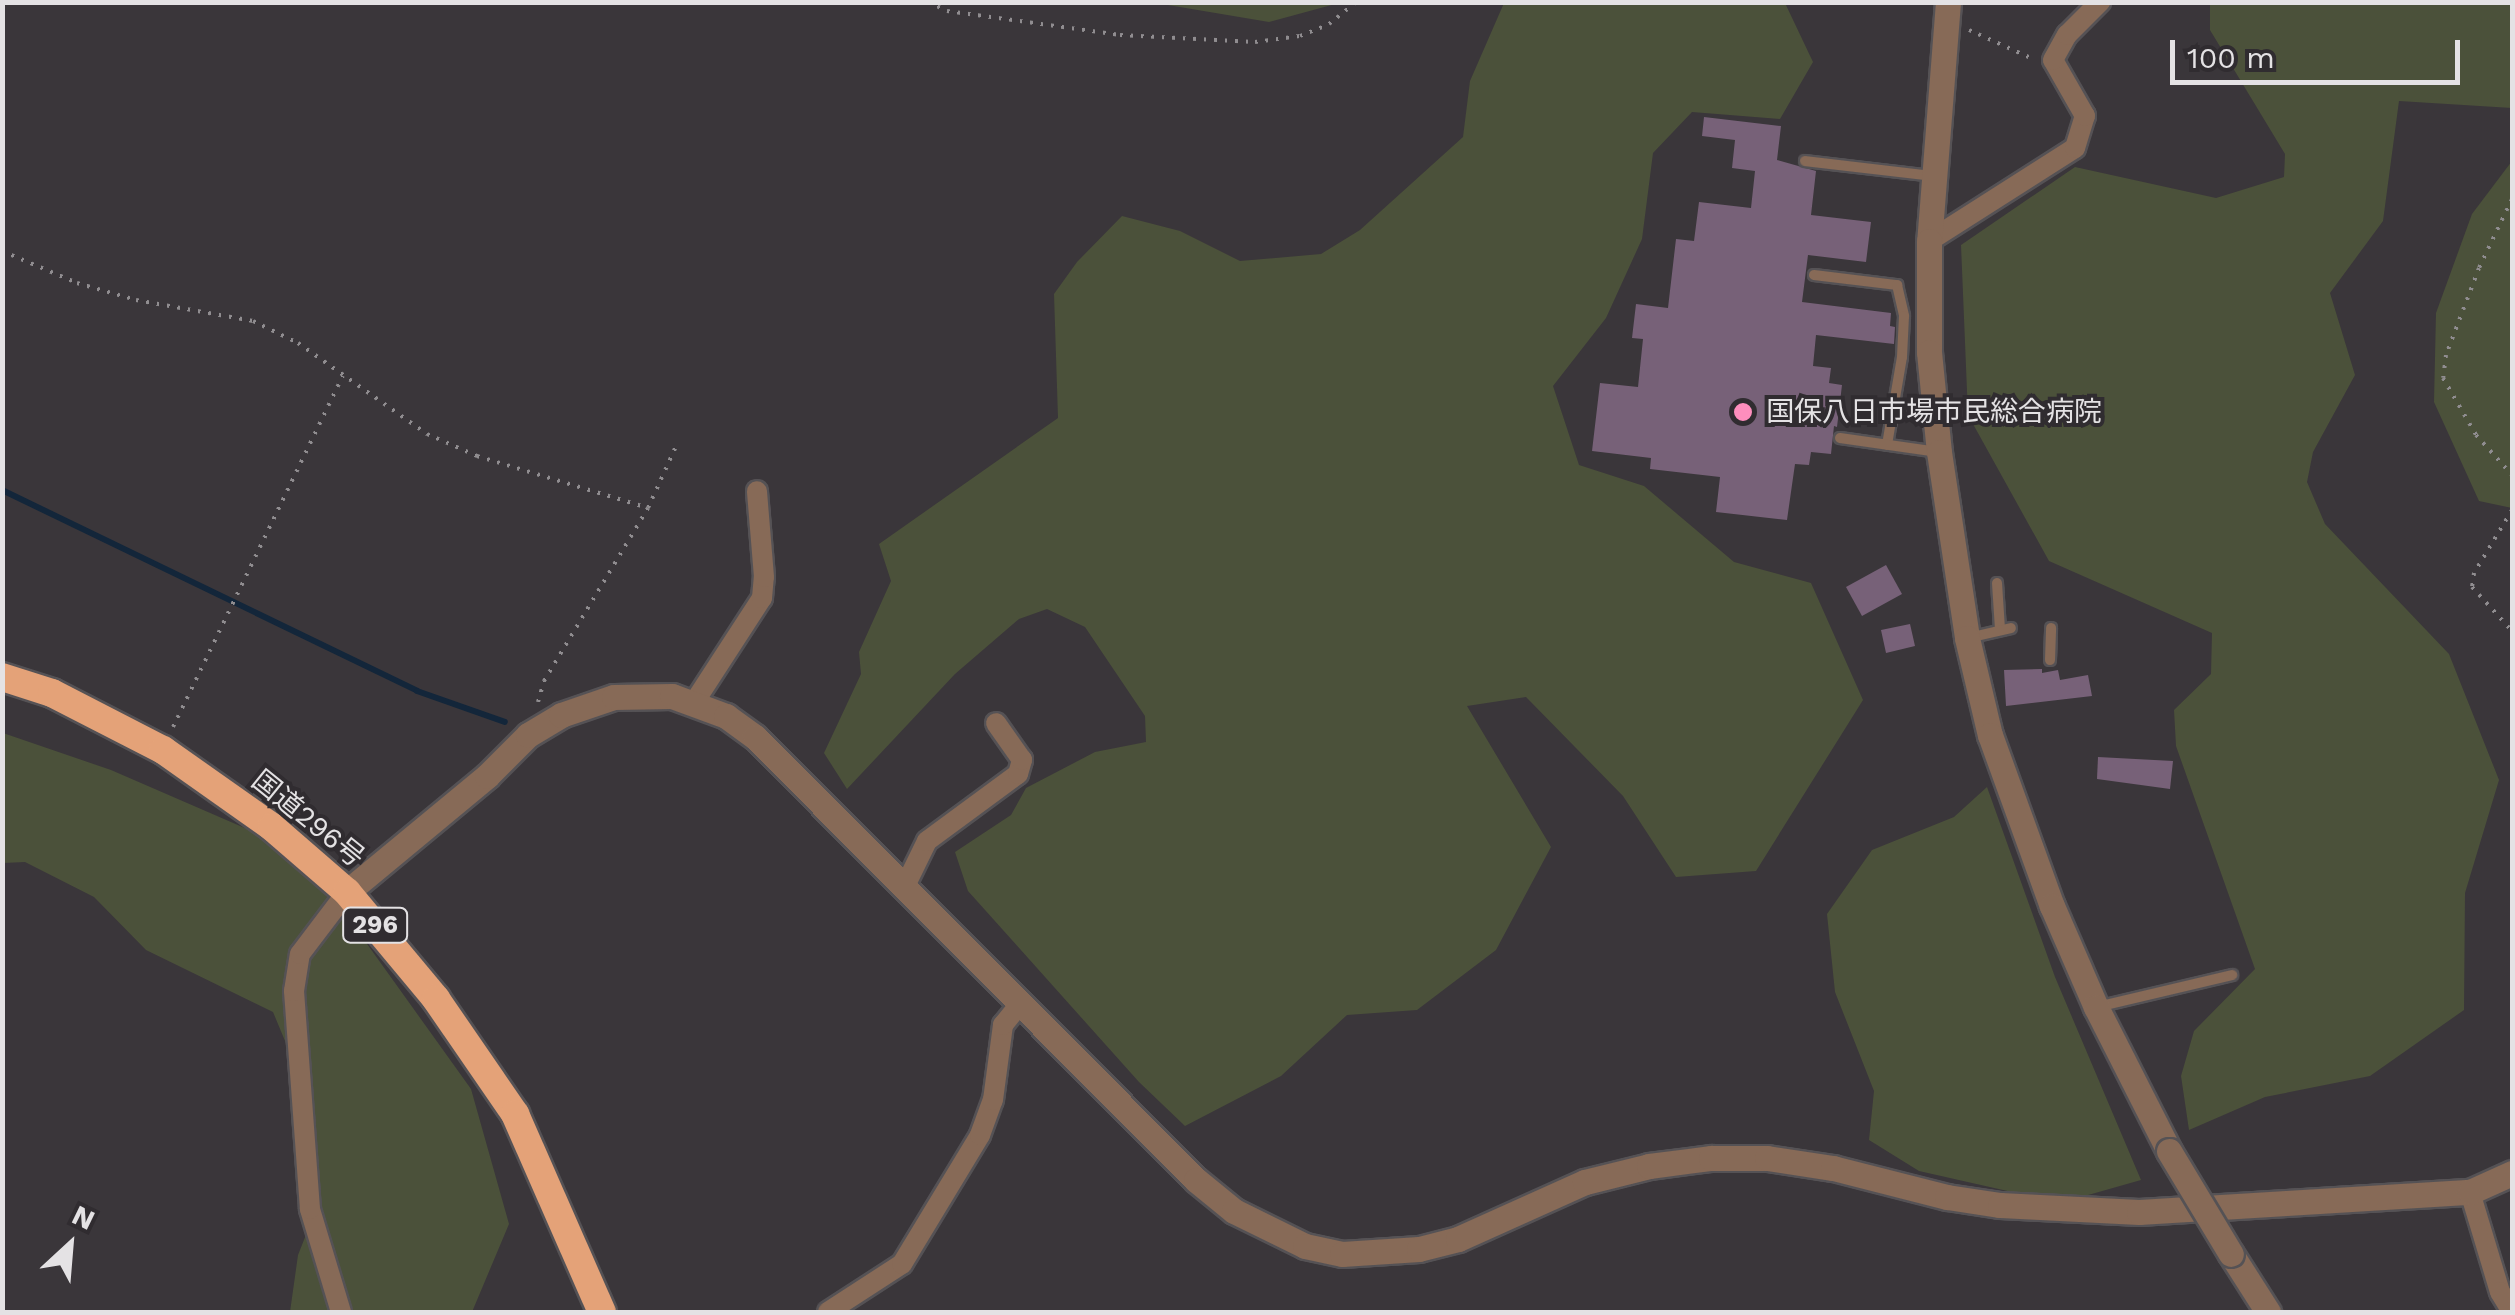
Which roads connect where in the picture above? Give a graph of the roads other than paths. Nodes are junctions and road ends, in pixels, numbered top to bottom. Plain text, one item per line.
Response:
1 (2100, 2) edge
2 (1947, 10) edge
3 (1805, 161) dead end
4 (1934, 176) junction
5 (1929, 241) junction
6 (1814, 275) dead end
7 (1840, 438) dead end
8 (1888, 445) junction
9 (1939, 452) junction
10 (757, 491) dead end
11 (1997, 584) dead end
12 (2050, 628) dead end
13 (1967, 638) junction
14 (2050, 660) dead end
15 (2, 677) edge
16 (696, 702) junction
17 (996, 723) dead end
18 (904, 888) junction
19 (347, 892) junction
20 (2232, 975) dead end
21 (1020, 1004) junction
22 (2096, 1008) junction
23 (2512, 1174) edge
24 (2470, 1192) junction
25 (340, 1312) edge
26 (602, 1312) edge
27 (828, 1312) edge
28 (2268, 1312) edge
29 (2512, 1312) edge

1 - 5 street
2 - 4 street
3 - 4 lane
4 - 5 street
5 - 9 street
6 - 8 lane
7 - 8 lane
8 - 9 lane
9 - 13 street
10 - 16 street
11 - 13 lane
12 - 14 lane
13 - 22 street
15 - 19 highway, 国道296号 / 296
16 - 18 street
16 - 19 street
17 - 18 street
18 - 21 street
19 - 25 street
19 - 26 highway, 国道296号 / 296
20 - 22 lane
21 - 24 street
21 - 27 street
22 - 28 street, bridge
23 - 24 street
24 - 29 street

